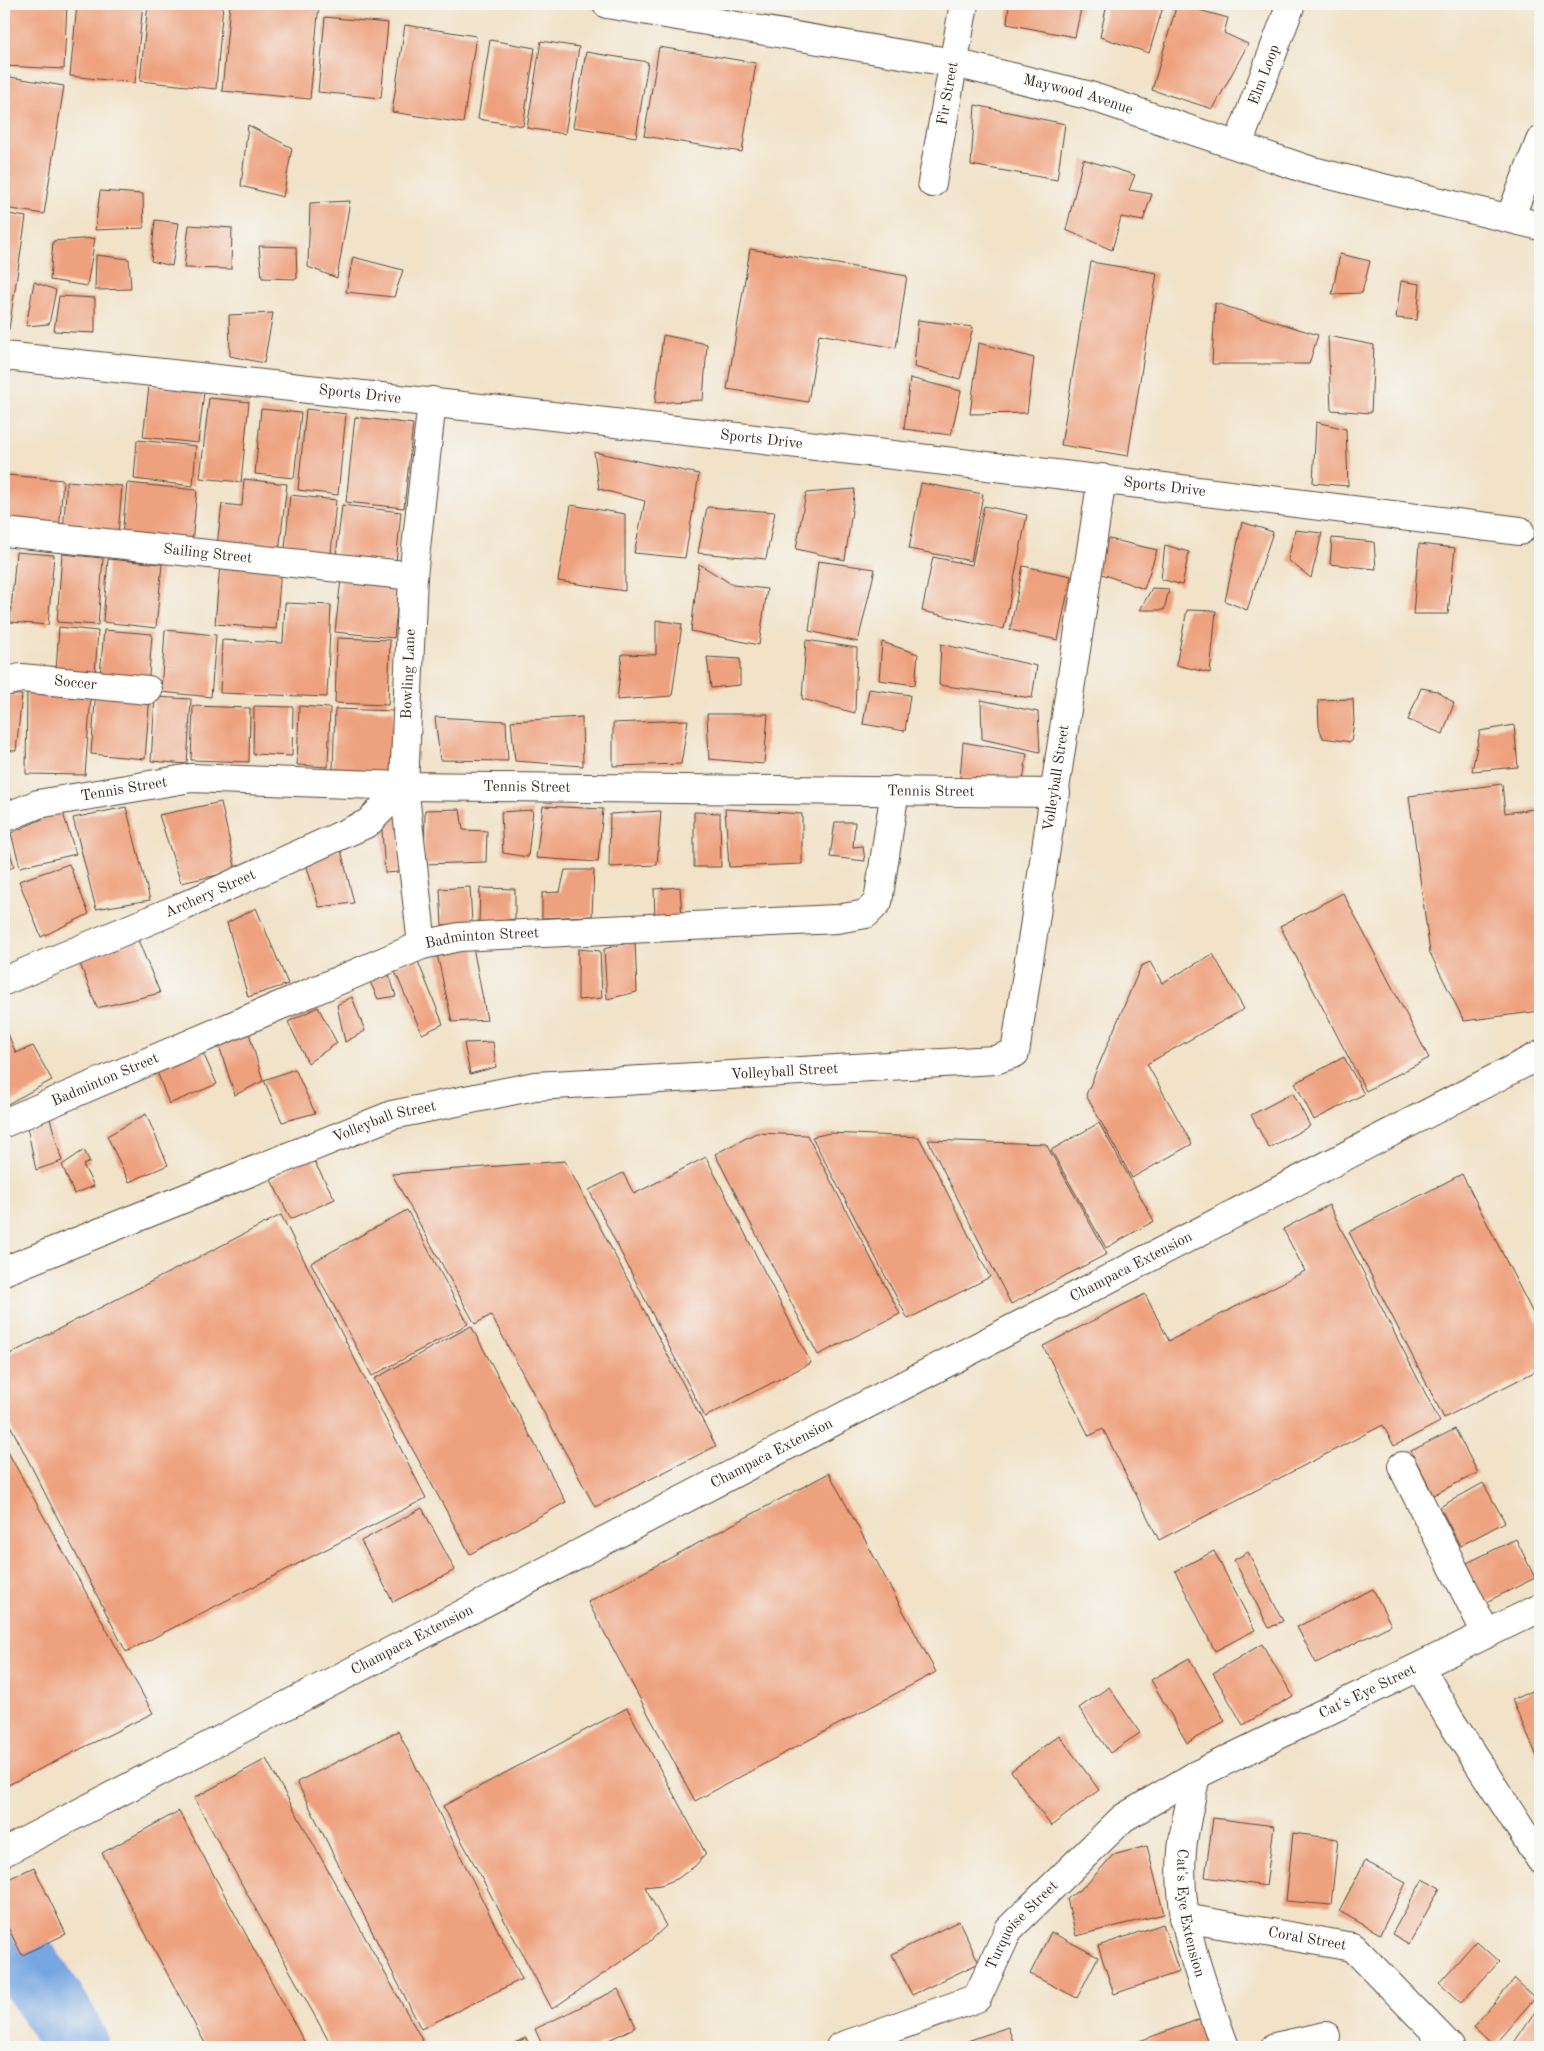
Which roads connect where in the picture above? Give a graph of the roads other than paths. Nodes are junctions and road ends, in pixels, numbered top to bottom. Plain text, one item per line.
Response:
1 (607, 4) edge
2 (964, 4) edge
3 (1291, 4) edge
4 (675, 9) edge
5 (954, 63) junction
6 (1540, 141) edge
7 (1238, 145) junction
8 (932, 183) dead end
9 (1510, 218) junction
10 (1540, 226) edge
11 (4, 356) edge
12 (432, 402) junction
13 (1102, 478) junction
14 (1520, 531) dead end
15 (4, 532) edge
16 (413, 576) junction
17 (4, 682) edge
18 (148, 690) dead end
19 (404, 786) junction
20 (895, 790) junction
21 (1056, 793) junction
22 (4, 818) edge
23 (422, 945) junction
24 (4, 981) edge
25 (1540, 1055) edge
26 (4, 1123) edge
27 (4, 1271) edge
28 (1402, 1466) dead end
29 (1540, 1608) edge
30 (1486, 1633) junction
31 (1420, 1666) junction
32 (1196, 1775) junction
33 (4, 1852) edge
34 (1540, 1859) edge
35 (1184, 1918) junction
36 (1326, 2036) dead end
37 (840, 2047) edge
38 (1225, 2047) edge
39 (1275, 2047) edge
40 (1450, 2047) edge

1 - 4 street, Maywood Avenue
2 - 5 street, Fir Street
3 - 7 street, Elm Loop
4 - 5 street, Maywood Avenue
5 - 7 street, Maywood Avenue
5 - 8 street, Fir Street
6 - 9 street
7 - 9 street, Maywood Avenue
9 - 10 street, Maywood Avenue
11 - 12 street, Sports Drive
12 - 13 street, Sports Drive
12 - 16 street, Bowling Lane
13 - 14 street, Sports Drive
13 - 21 street, Volleyball Street
15 - 16 street, Sailing Street
16 - 19 street, Bowling Lane
17 - 18 street, Soccer
19 - 20 street, Tennis Street
19 - 22 street, Tennis Street
19 - 23 street, Bowling Lane
19 - 24 street, Archery Street
20 - 21 street, Tennis Street
20 - 23 street, Badminton Street
21 - 27 street, Volleyball Street
23 - 26 street, Badminton Street
25 - 33 street, Champaca Extension
28 - 30 street
29 - 30 street, Cat's Eye Street
30 - 31 street, Cat's Eye Street
31 - 32 street, Cat's Eye Street
31 - 34 street
32 - 35 street, Cat's Eye Extension
32 - 37 street, Turquoise Street
35 - 38 street, Cat's Eye Extension
35 - 40 street, Coral Street
36 - 39 street

